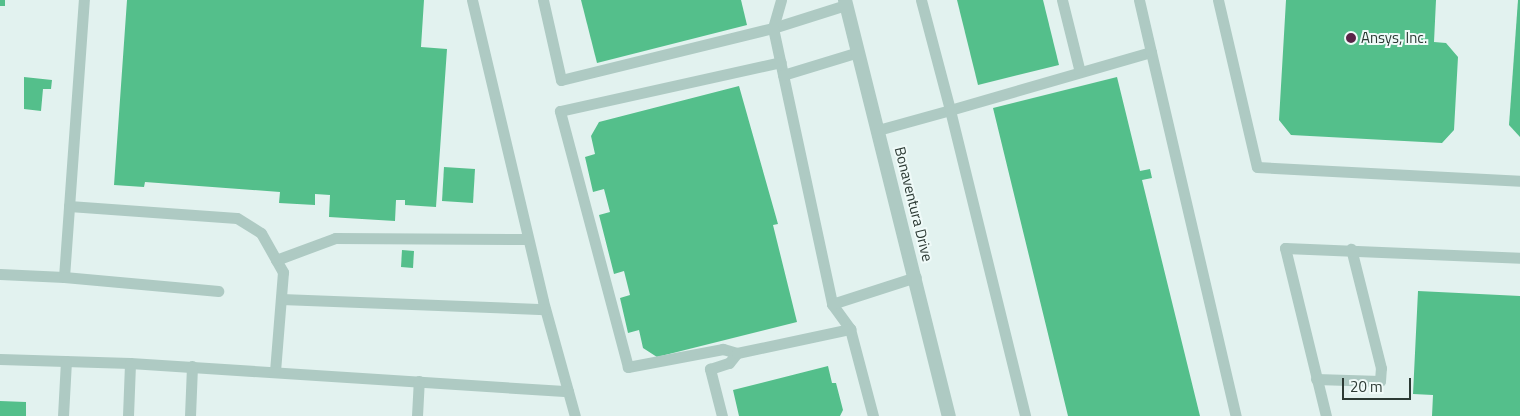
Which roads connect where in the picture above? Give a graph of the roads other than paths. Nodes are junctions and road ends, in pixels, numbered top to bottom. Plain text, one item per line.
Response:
1 (84, 0) edge
2 (472, 0) edge
3 (543, 0) edge
4 (781, 0) edge
5 (921, 0) edge
6 (1062, 0) edge
7 (1139, 0) edge
8 (1218, 0) edge
9 (845, 2) edge
10 (774, 28) junction
11 (858, 52) junction
12 (1151, 52) junction
13 (781, 62) junction
14 (1080, 72) junction
15 (784, 75) junction
16 (950, 110) junction
17 (878, 130) junction
18 (1520, 182) edge
19 (69, 206) junction
20 (528, 239) junction
21 (1351, 249) junction
22 (1520, 258) edge
23 (276, 260) junction
24 (0, 274) edge
25 (916, 276) junction
26 (64, 278) junction
27 (218, 291) dead end
28 (281, 299) junction
29 (832, 304) junction
30 (545, 309) junction
31 (850, 329) junction
32 (737, 352) junction
33 (0, 359) edge
34 (66, 361) junction
35 (130, 363) junction
36 (192, 366) junction
37 (275, 372) junction
38 (1316, 379) junction
39 (420, 381) junction
40 (568, 390) junction
41 (62, 416) edge
42 (128, 416) edge
43 (190, 416) edge
44 (417, 416) edge
45 (575, 416) edge
46 (722, 416) edge
47 (873, 416) edge
48 (949, 416) edge
49 (1025, 416) edge
50 (1236, 416) edge
51 (1326, 416) edge

1 - 19 lane
2 - 20 lane
3 - 10 lane
4 - 10 lane
5 - 16 lane
6 - 14 lane
7 - 12 lane
8 - 18 lane
9 - 10 lane
9 - 11 street, Bonaventura Drive
10 - 13 lane
11 - 15 lane
11 - 17 street, Bonaventura Drive
12 - 14 lane
12 - 50 lane
13 - 15 lane
13 - 32 lane
14 - 16 lane
15 - 29 lane
16 - 17 lane
16 - 49 lane
17 - 25 street, Bonaventura Drive
19 - 23 lane
19 - 26 lane
20 - 23 lane
20 - 30 lane
21 - 22 lane
21 - 38 lane
21 - 38 lane
23 - 28 lane
24 - 26 lane
25 - 29 lane
25 - 48 street, Bonaventura Drive
26 - 27 lane
28 - 30 lane
28 - 37 lane
29 - 31 lane
30 - 40 lane
31 - 32 lane
31 - 47 lane
32 - 46 lane
33 - 34 lane
34 - 35 lane
34 - 41 lane
35 - 36 lane
35 - 42 lane
36 - 37 lane
36 - 43 lane
37 - 39 lane
38 - 51 lane
39 - 40 lane
39 - 44 lane
40 - 45 lane

